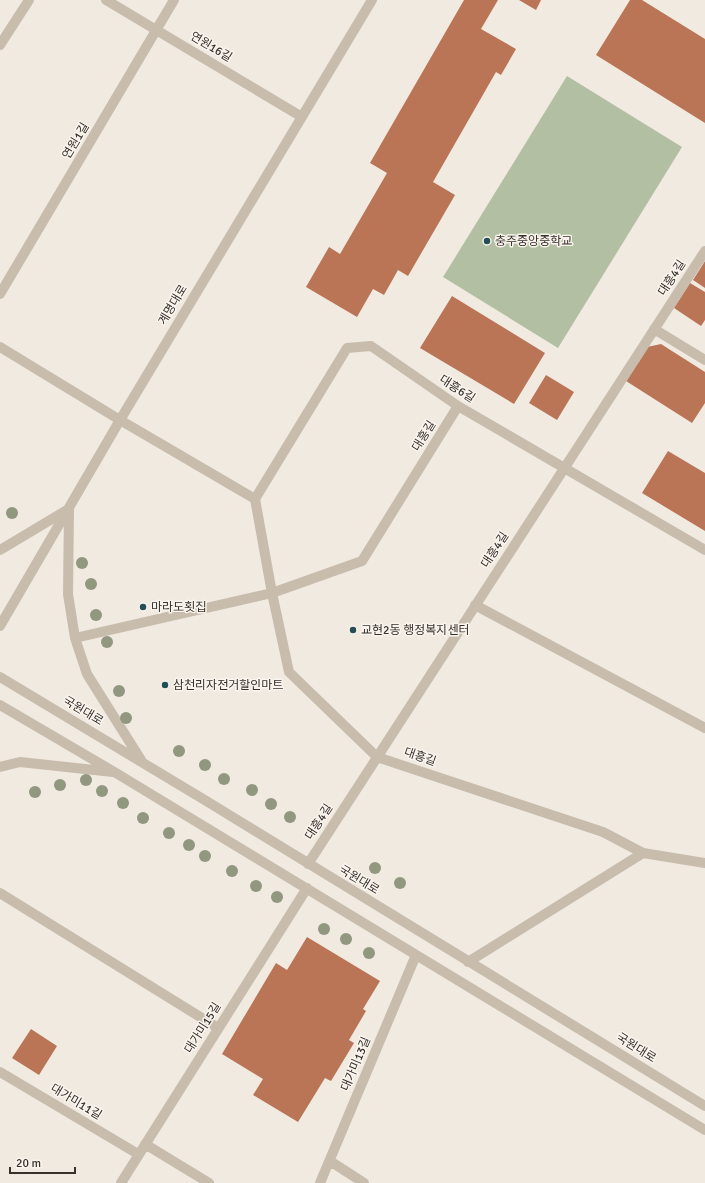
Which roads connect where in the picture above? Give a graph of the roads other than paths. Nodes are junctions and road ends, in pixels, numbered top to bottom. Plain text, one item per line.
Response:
1 (28, 0) edge
2 (106, 0) edge
3 (174, 0) edge
4 (372, 0) edge
5 (157, 30) junction
6 (0, 45) edge
7 (302, 117) junction
8 (705, 251) edge
9 (0, 294) edge
10 (654, 329) junction
11 (0, 347) edge
12 (705, 360) edge
13 (458, 406) junction
14 (120, 420) junction
15 (564, 468) junction
16 (255, 499) junction
17 (69, 510) junction
18 (0, 550) edge
19 (705, 550) edge
20 (272, 593) junction
21 (475, 605) junction
22 (0, 626) edge
23 (75, 638) junction
24 (0, 677) edge
25 (0, 704) edge
26 (705, 728) edge
27 (377, 757) junction
28 (142, 762) junction
29 (0, 767) edge
30 (116, 773) junction
31 (643, 853) junction
32 (705, 863) edge
33 (308, 864) junction
34 (307, 888) junction
35 (0, 893) edge
36 (416, 955) junction
37 (468, 962) junction
38 (218, 1028) junction
39 (0, 1072) edge
40 (705, 1106) edge
41 (705, 1130) edge
42 (145, 1144) junction
43 (138, 1154) junction
44 (330, 1161) junction
45 (121, 1183) edge
46 (208, 1183) edge
47 (320, 1183) edge
48 (364, 1183) edge

1 - 6 street
2 - 5 street, 연원16길
3 - 5 street, 연원1길
4 - 7 street, 계명대로
5 - 7 street, 연원16길
5 - 9 street, 연원1길
7 - 14 street, 계명대로
8 - 10 street, 대흥4길
10 - 12 street
10 - 15 street, 대흥4길
11 - 14 street
13 - 15 street, 대흥6길
13 - 16 street, 대흥6길
13 - 20 street, 대흥길
14 - 16 street
14 - 17 street, 계명대로
15 - 19 street, 대흥6길
15 - 21 street, 대흥4길
16 - 20 street, 대흥길
17 - 18 street
17 - 22 street, 계명대로
17 - 23 street
20 - 23 street
20 - 27 street, 대흥길
21 - 26 street
21 - 27 street, 대흥4길
23 - 28 street
24 - 28 street, 국원대로
25 - 30 street
27 - 31 street, 대흥길
27 - 33 street, 대흥4길
28 - 33 street, 국원대로
29 - 30 street
30 - 34 street
31 - 32 street, 대흥길
31 - 37 street
33 - 37 street, 국원대로
34 - 36 street
34 - 38 street, 대가미15길
35 - 38 street
36 - 41 street
36 - 44 street, 대가미13길
37 - 40 street, 국원대로
38 - 42 street, 대가미15길
39 - 43 street, 대가미11길
42 - 43 street, 대가미15길
42 - 46 street
43 - 45 street, 대가미15길
44 - 47 street, 대가미13길
44 - 48 street

